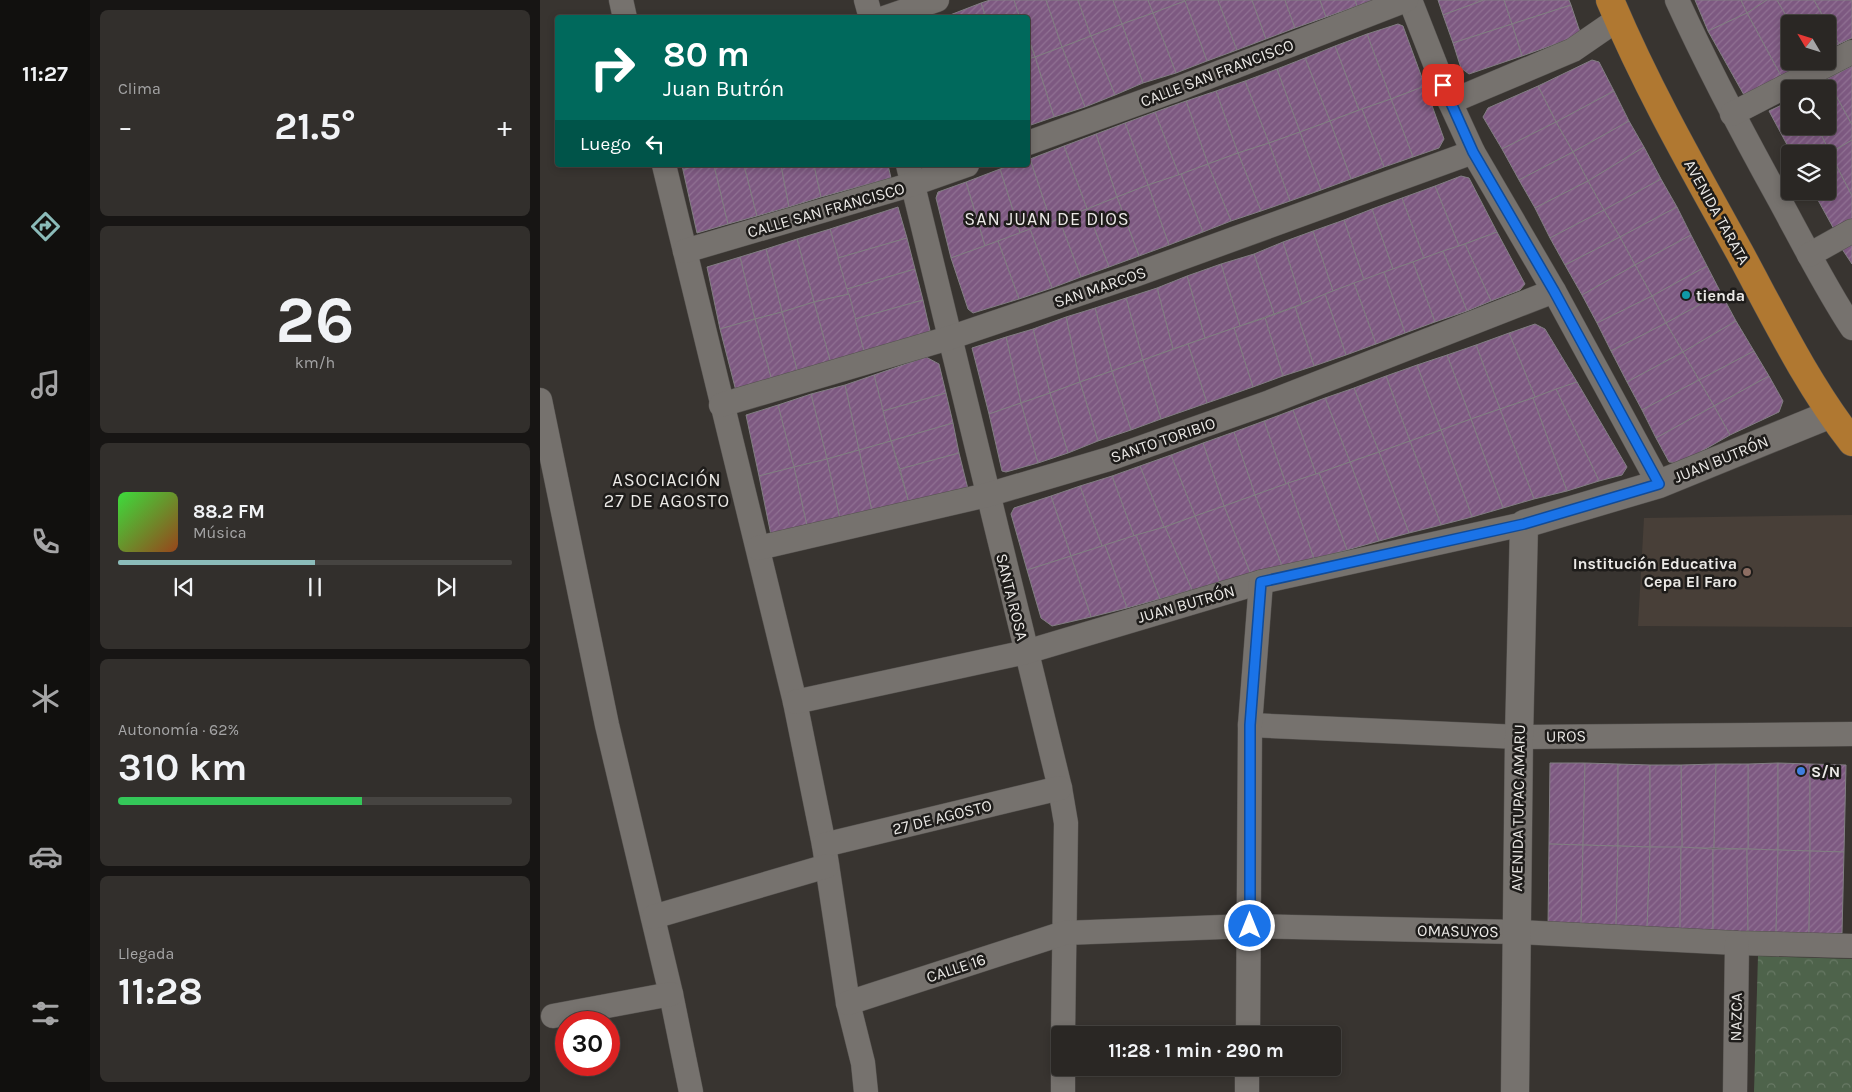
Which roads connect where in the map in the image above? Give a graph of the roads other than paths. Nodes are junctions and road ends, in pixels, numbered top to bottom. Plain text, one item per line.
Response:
1 (620, 0) edge
2 (866, 0) edge
3 (937, 0) edge
4 (1406, 0) edge
5 (1410, 0) edge
6 (1677, 0) edge
7 (1614, 10) edge
8 (624, 15) edge
9 (870, 15) edge
10 (893, 15) edge
11 (1852, 52) edge
12 (1450, 102) junction
13 (1732, 114) junction
14 (1030, 142) edge
15 (1473, 152) junction
16 (664, 167) edge
17 (955, 167) edge
18 (910, 175) edge
19 (1852, 231) edge
20 (684, 251) junction
21 (1810, 255) junction
22 (1554, 291) junction
23 (1852, 328) edge
24 (949, 338) junction
25 (540, 400) edge
26 (721, 405) junction
27 (1831, 414) junction
28 (1852, 442) edge
29 (1659, 484) junction
30 (987, 494) junction
31 (1524, 524) junction
32 (758, 548) junction
33 (1261, 582) junction
34 (1026, 652) junction
35 (795, 702) junction
36 (1250, 725) junction
37 (1852, 734) edge
38 (1519, 737) junction
39 (1060, 788) junction
40 (825, 856) junction
41 (653, 917) junction
42 (1250, 926) junction
43 (1517, 932) junction
44 (1064, 934) junction
45 (1737, 943) junction
46 (1852, 946) edge
47 (671, 994) junction
48 (848, 1003) junction
49 (552, 1016) dead end
50 (1064, 1026) edge
51 (1248, 1026) edge
52 (1063, 1076) edge
53 (1247, 1076) edge
54 (691, 1092) edge
55 (866, 1092) edge
56 (1063, 1092) edge
57 (1247, 1092) edge
58 (1515, 1092) edge
59 (1735, 1092) edge

1 - 8 street
2 - 9 street
3 - 10 street
4 - 14 street, CALLE SAN FRANCISCO
5 - 12 street
6 - 13 street
7 - 12 street
7 - 27 highway, AVENIDA TARATA
11 - 13 street
12 - 15 street
13 - 21 street
15 - 22 street
15 - 24 street, SAN MARCOS
16 - 20 street
17 - 18 street, CALLE SAN FRANCISCO
18 - 20 street, CALLE SAN FRANCISCO
18 - 24 street, SANTA ROSA
19 - 21 street
20 - 26 street
21 - 23 street
22 - 29 street
22 - 30 street, SANTO TORIBIO
24 - 26 street, SAN MARCOS
24 - 30 street, SANTA ROSA
25 - 41 street
26 - 32 street
27 - 28 highway, AVENIDA TARATA
27 - 29 street, JUAN BUTRÓN
29 - 31 street, JUAN BUTRÓN
30 - 32 street, SANTO TORIBIO
30 - 34 street, SANTA ROSA
31 - 33 street, JUAN BUTRÓN
31 - 38 street, AVENIDA TUPAC AMARU
32 - 35 street
33 - 34 street, JUAN BUTRÓN
33 - 36 street
34 - 35 street, JUAN BUTRÓN
34 - 39 street, SANTA ROSA
35 - 40 street
36 - 38 street, UROS
36 - 42 street
37 - 38 street, UROS
38 - 43 street, AVENIDA TUPAC AMARU
39 - 40 street, 27 DE AGOSTO
39 - 44 street, SANTA ROSA
40 - 41 street, 27 DE AGOSTO
40 - 48 street
41 - 47 street
42 - 43 street, OMASUYOS
42 - 44 street, OMASUYOS
42 - 51 street
43 - 45 street, OMASUYOS
43 - 58 street, AVENIDA TUPAC AMARU
44 - 48 street, CALLE 16
44 - 50 street, SANTA ROSA
45 - 46 street, OMASUYOS
45 - 59 street, NAZCA
47 - 49 street
47 - 54 street
48 - 55 street
52 - 56 street
53 - 57 street

